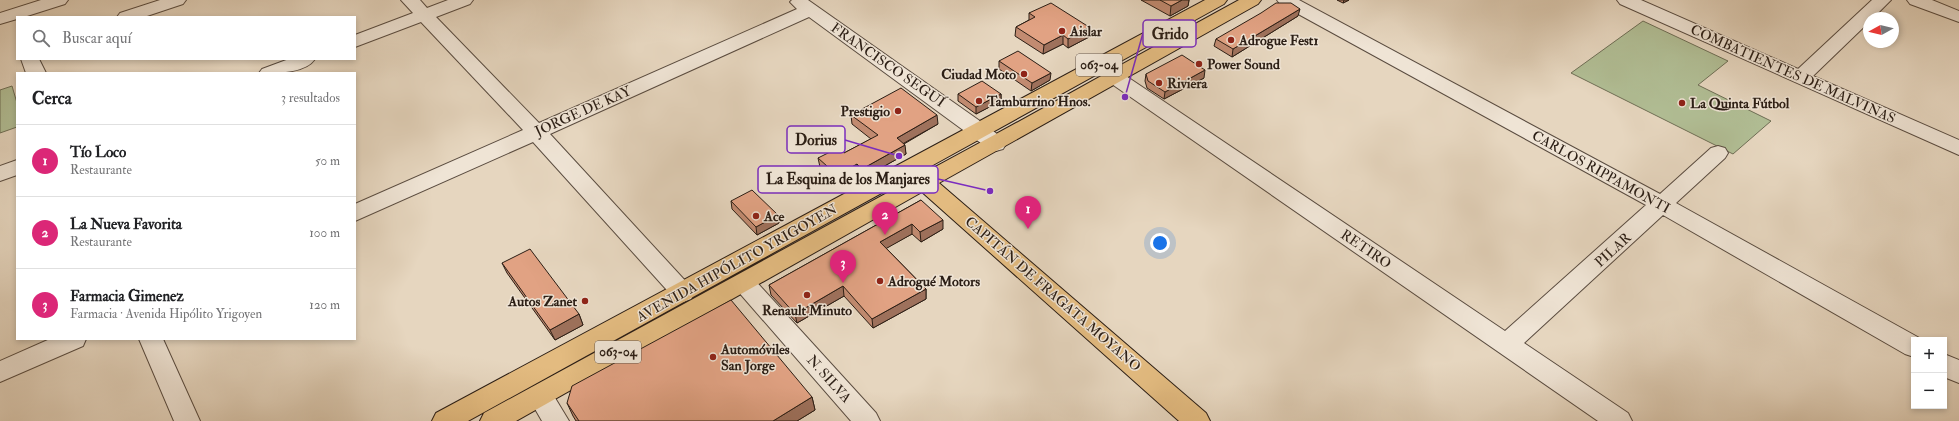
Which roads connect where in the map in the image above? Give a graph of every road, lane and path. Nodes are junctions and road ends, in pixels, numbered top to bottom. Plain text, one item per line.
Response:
1 (59, 0) edge
2 (177, 0) edge
3 (410, 0) edge
4 (464, 0) edge
5 (1218, 0) edge
6 (1252, 0) edge
7 (1286, 0) edge
8 (1626, 0) edge
9 (1882, 0) edge
10 (1916, 0) edge
11 (803, 5) edge
12 (8, 15) edge
13 (424, 15) junction
14 (129, 16) edge
15 (1959, 17) edge
16 (356, 41) edge
17 (30, 60) edge
18 (303, 60) edge
19 (36, 72) edge
20 (272, 72) edge
21 (1114, 76) junction
22 (1800, 78) junction
23 (536, 132) junction
24 (988, 137) junction
25 (1959, 148) edge
26 (1718, 153) dead end
27 (16, 168) edge
28 (0, 174) edge
29 (917, 175) junction
30 (1663, 205) junction
31 (356, 213) edge
32 (744, 283) junction
33 (683, 293) junction
34 (72, 340) edge
35 (151, 340) edge
36 (1506, 345) junction
37 (1911, 345) edge
38 (1947, 366) edge
39 (0, 372) edge
40 (1959, 373) edge
41 (540, 395) junction
42 (187, 421) edge
43 (445, 421) edge
44 (493, 421) edge
45 (556, 421) edge
46 (867, 421) edge
47 (1197, 421) edge
48 (1619, 421) edge

1 - 12 street
2 - 14 street
3 - 13 street
4 - 13 street
5 - 24 main road, AVENIDA HIPÓLITO YRIGOYEN / 063-04
6 - 21 main road, AVENIDA HIPÓLITO YRIGOYEN / 063-04
7 - 30 street, CARLOS RIPPAMONTI
8 - 22 street, COMBATIENTES DE MALVINAS
9 - 22 street
10 - 15 street
11 - 23 street, JORGE DE KAY
11 - 24 street, FRANCISCO SEGUÍ
13 - 16 street
13 - 23 street
17 - 19 street
18 - 20 street
21 - 24 main road, AVENIDA HIPÓLITO YRIGOYEN / 063-04
21 - 36 street, RETIRO
22 - 25 street, COMBATIENTES DE MALVINAS
23 - 31 street, JORGE DE KAY
23 - 33 street
24 - 29 main road, AVENIDA HIPÓLITO YRIGOYEN / 063-04
26 - 30 street, PILAR
27 - 28 street
29 - 32 main road, AVENIDA HIPÓLITO YRIGOYEN / 063-04
29 - 33 main road, AVENIDA HIPÓLITO YRIGOYEN / 063-04
29 - 47 main road, CAPITÁN DE FRAGATA MOYANO
30 - 36 street, PILAR
30 - 37 street, CARLOS RIPPAMONTI
32 - 41 main road, AVENIDA HIPÓLITO YRIGOYEN / 063-04
32 - 46 street, N. SILVA
33 - 43 main road, AVENIDA HIPÓLITO YRIGOYEN / 063-04
34 - 39 street
35 - 42 street
36 - 48 street, RETIRO
38 - 40 street
41 - 44 main road, AVENIDA HIPÓLITO YRIGOYEN / 063-04
41 - 45 street

